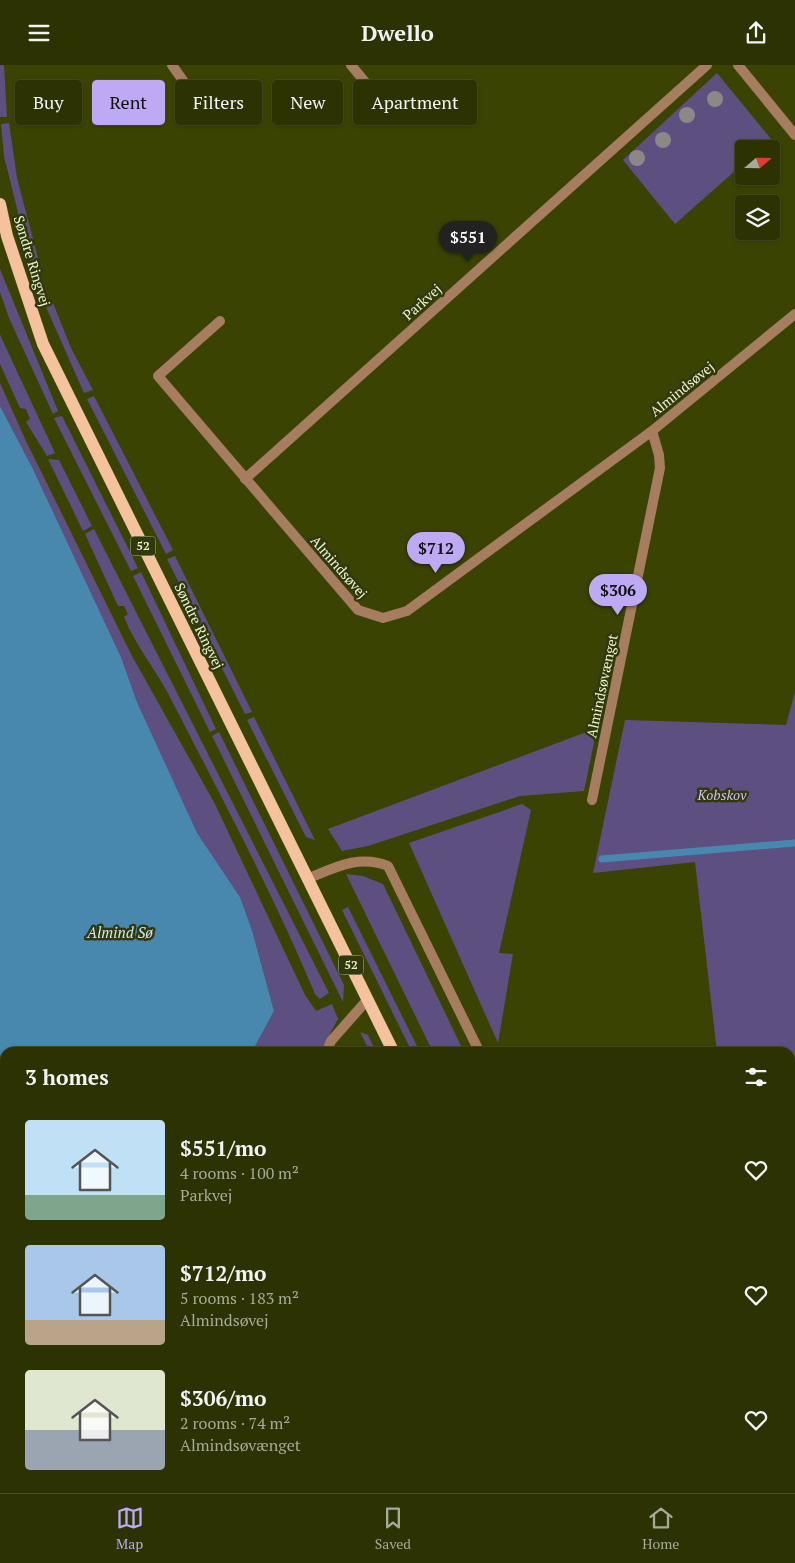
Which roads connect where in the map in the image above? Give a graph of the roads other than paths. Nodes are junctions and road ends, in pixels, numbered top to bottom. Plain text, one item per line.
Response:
1 (172, 65) edge
2 (351, 65) edge
3 (707, 65) edge
4 (738, 65) edge
5 (183, 80) edge
6 (363, 80) edge
7 (795, 135) edge
8 (0, 204) edge
9 (795, 314) edge
10 (220, 321) dead end
11 (652, 431) junction
12 (245, 479) junction
13 (592, 800) dead end
14 (307, 879) junction
15 (368, 999) junction
16 (328, 1047) edge
17 (391, 1047) edge
18 (477, 1047) edge

1 - 5 street
2 - 6 street
3 - 12 street, Parkvej
4 - 7 street
8 - 14 main road, Søndre Ringvej / 52
9 - 11 street, Almindsøvej
10 - 12 street, Almindsøvej
11 - 12 street, Almindsøvej
11 - 13 street, Almindsøvænget
14 - 15 main road, Søndre Ringvej / 52
14 - 18 street
15 - 16 street
15 - 17 main road, Søndre Ringvej / 52

